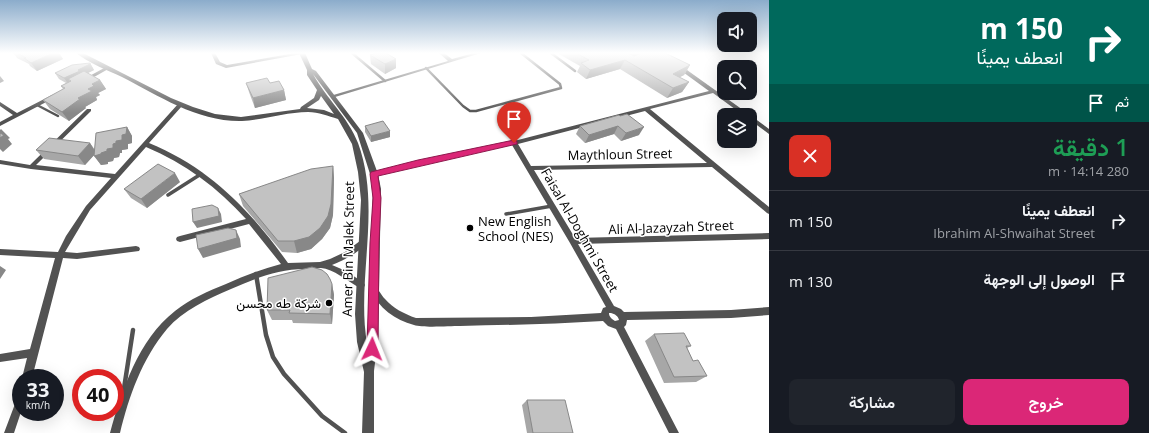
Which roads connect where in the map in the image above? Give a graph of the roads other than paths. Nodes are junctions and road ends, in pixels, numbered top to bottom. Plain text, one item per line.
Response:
1 (98, 73) edge
2 (118, 73) edge
3 (310, 73) edge
4 (315, 73) edge
5 (376, 73) edge
6 (410, 73) edge
7 (431, 73) edge
8 (546, 73) edge
9 (688, 73) edge
10 (385, 81) junction
11 (81, 82) edge
12 (320, 91) junction
13 (714, 91) junction
14 (56, 95) edge
15 (333, 96) junction
16 (0, 104) edge
17 (37, 104) junction
18 (180, 105) junction
19 (645, 108) junction
20 (737, 108) edge
21 (301, 109) junction
22 (89, 110) dead end
23 (17, 115) junction
24 (58, 116) edge
25 (338, 117) junction
26 (757, 123) edge
27 (0, 124) edge
28 (769, 132) edge
29 (514, 143) junction
30 (145, 144) junction
31 (0, 162) edge
32 (712, 165) junction
33 (31, 167) junction
34 (529, 168) junction
35 (201, 174) junction
36 (374, 174) junction
37 (116, 176) junction
38 (364, 176) junction
39 (168, 195) dead end
40 (552, 206) junction
41 (769, 211) edge
42 (506, 214) dead end
43 (250, 221) junction
44 (769, 236) edge
45 (180, 239) dead end
46 (573, 241) junction
47 (363, 243) junction
48 (136, 249) dead end
49 (0, 252) edge
50 (60, 255) junction
51 (322, 265) junction
52 (286, 266) junction
53 (256, 274) junction
54 (361, 285) junction
55 (374, 289) junction
56 (611, 309) junction
57 (769, 311) edge
58 (622, 316) junction
59 (605, 317) junction
60 (618, 325) junction
61 (133, 330) dead end
62 (33, 353) junction
63 (0, 358) edge
64 (29, 369) edge
65 (369, 371) junction
66 (124, 385) edge
67 (124, 401) edge
68 (13, 421) edge
69 (118, 421) edge
70 (9, 433) edge
71 (115, 433) edge
72 (345, 433) edge
73 (368, 433) edge
74 (674, 433) edge

1 - 11 street
2 - 18 street
3 - 12 street, Amer Bin Malek Street
4 - 15 street, Amer Bin Malek Street
5 - 10 lane
6 - 10 street
7 - 8 lane
9 - 13 street
10 - 15 street
12 - 21 street
12 - 25 street, Amer Bin Malek Street
13 - 19 street
13 - 20 street
14 - 17 street
15 - 36 street, Amer Bin Malek Street
16 - 23 street
17 - 23 street
17 - 24 lane
18 - 21 street
18 - 30 street
19 - 29 street
19 - 32 street
21 - 25 street
22 - 33 street
23 - 27 street
25 - 38 street, Amer Bin Malek Street
26 - 28 street
29 - 34 street, Faisal Al-Doghmi Street
29 - 36 street
30 - 35 street
30 - 37 street
31 - 33 street
32 - 34 street, Maythloun Street
32 - 41 street
33 - 37 street
34 - 40 street, Faisal Al-Doghmi Street
35 - 39 lane
35 - 43 street
36 - 38 street
36 - 55 street, Amer Bin Malek Street
37 - 50 street
38 - 47 street, Amer Bin Malek Street
40 - 42 lane
40 - 46 street, Faisal Al-Doghmi Street
43 - 45 street
43 - 52 street
44 - 46 street, Ali Al-Jazayzah Street
46 - 56 street, Faisal Al-Doghmi Street
47 - 51 street
47 - 54 street, Amer Bin Malek Street
48 - 50 street
49 - 50 street
50 - 62 street
51 - 52 street
51 - 54 street
52 - 53 street
53 - 67 street
53 - 72 lane
54 - 65 street, Amer Bin Malek Street
55 - 59 street
55 - 65 street, Amer Bin Malek Street
56 - 58 street
56 - 59 street
57 - 58 street
58 - 60 street
59 - 60 street
60 - 74 street
61 - 66 lane
62 - 63 street
62 - 64 street
65 - 73 street, Amer Bin Malek Street
68 - 70 street
69 - 71 street

